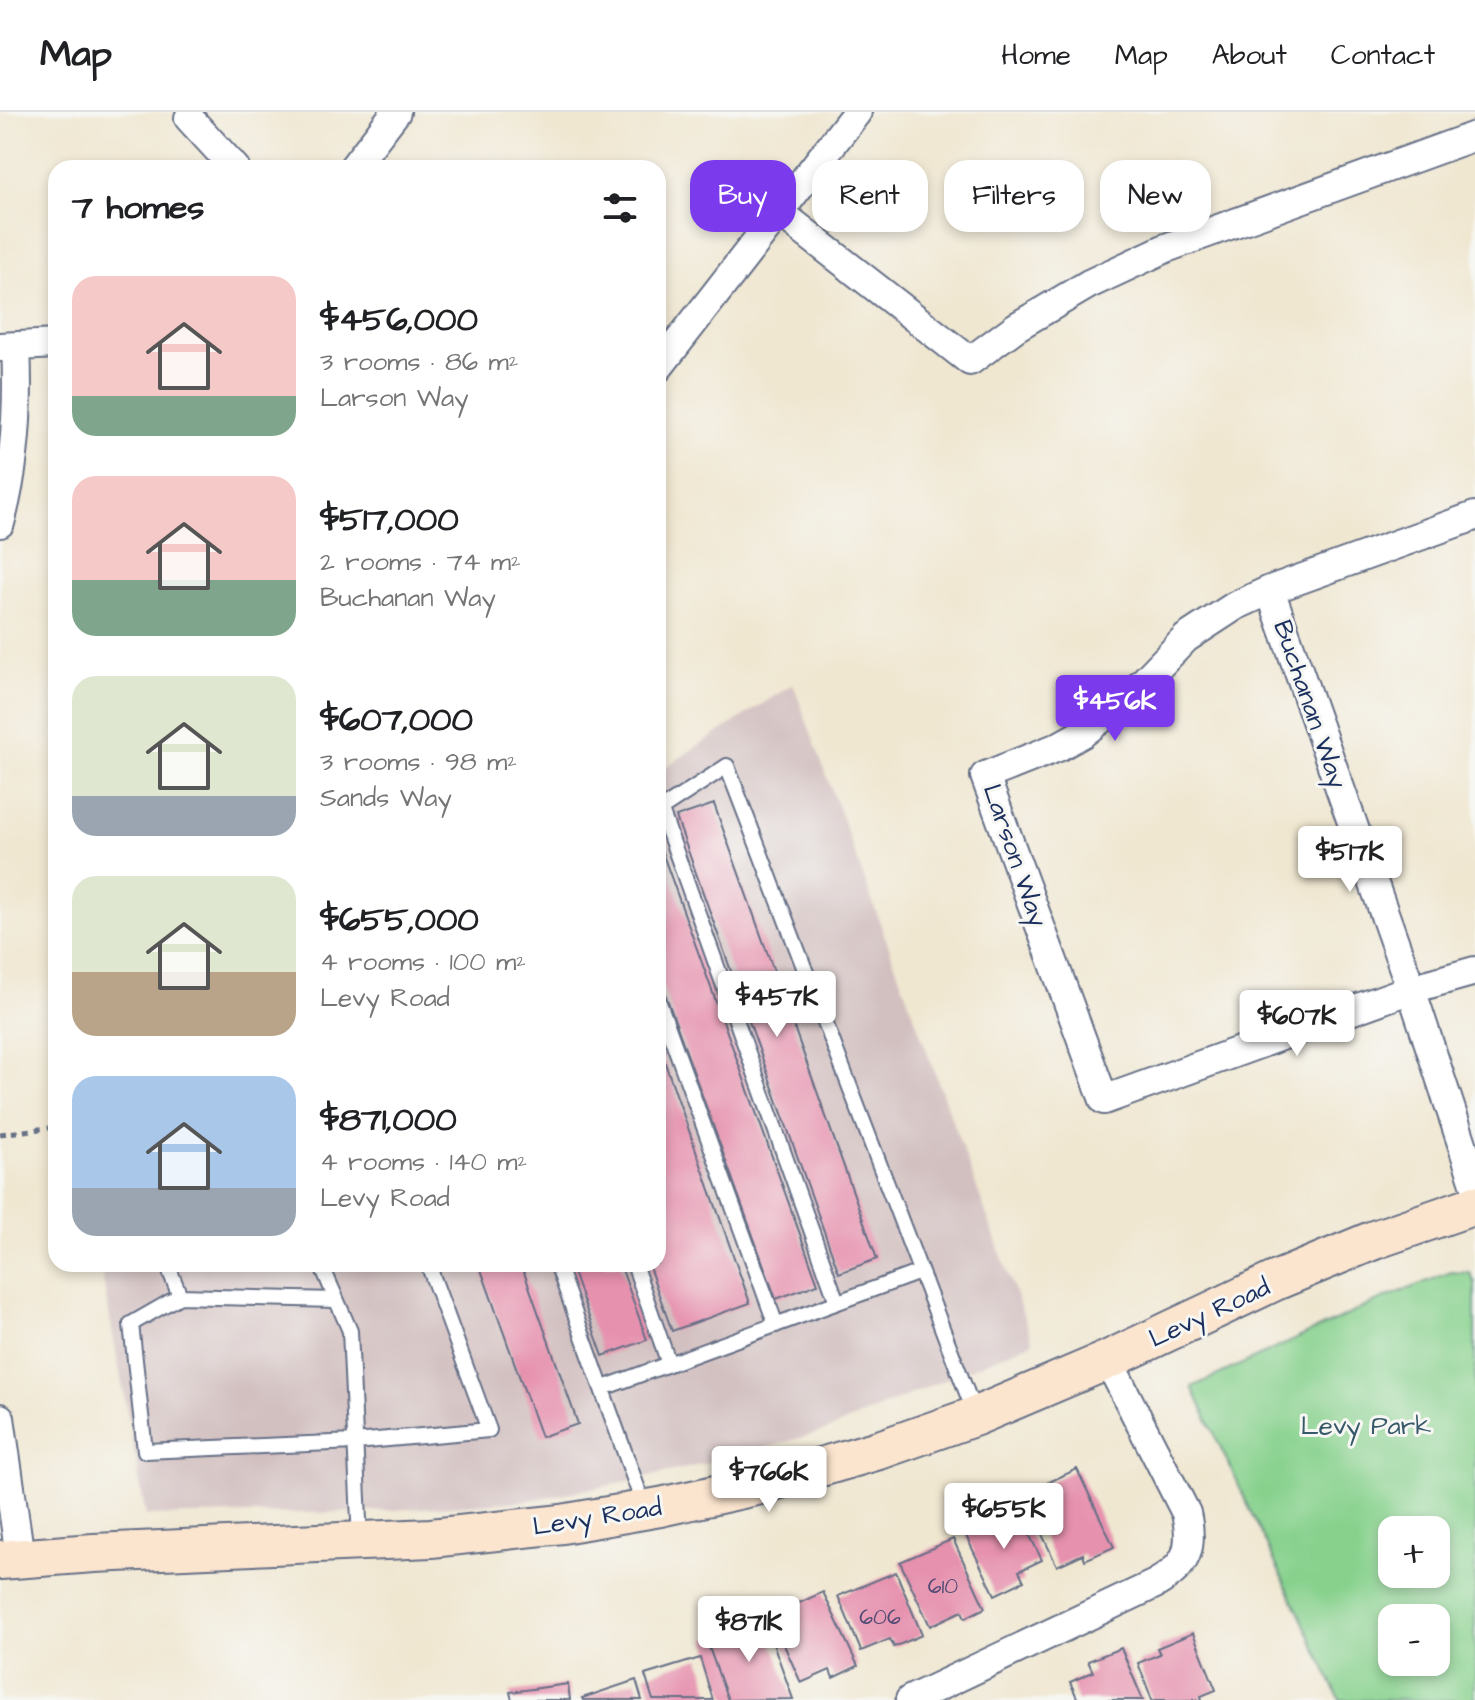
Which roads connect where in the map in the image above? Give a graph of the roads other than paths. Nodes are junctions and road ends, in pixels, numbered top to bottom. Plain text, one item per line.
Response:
1 (396, 112) edge
2 (857, 112) edge
3 (189, 118) dead end
4 (1475, 136) edge
5 (228, 160) edge
6 (359, 160) edge
7 (796, 190) edge
8 (796, 225) edge
9 (763, 232) edge
10 (48, 344) edge
11 (8, 347) edge
12 (666, 358) edge
13 (1475, 516) edge
14 (0, 523) edge
15 (1270, 590) junction
16 (666, 805) edge
17 (666, 829) edge
18 (1475, 971) edge
19 (1411, 989) junction
20 (666, 1022) edge
21 (1475, 1183) edge
22 (1475, 1205) edge
23 (170, 1272) edge
24 (324, 1272) edge
25 (431, 1272) edge
26 (560, 1272) edge
27 (637, 1272) edge
28 (920, 1272) junction
29 (180, 1296) junction
30 (336, 1300) junction
31 (837, 1302) junction
32 (776, 1325) junction
33 (1108, 1360) junction
34 (669, 1364) junction
35 (603, 1388) junction
36 (976, 1416) junction
37 (0, 1418) edge
38 (355, 1442) junction
39 (645, 1510) junction
40 (360, 1541) junction
41 (10, 1558) edge
42 (910, 1700) edge

1 - 6 street
2 - 7 street
3 - 5 street
4 - 8 street
9 - 12 street
10 - 11 street
11 - 14 street
13 - 15 street, Larson Way
15 - 19 street, Buchanan Way
15 - 19 street, Larson Way
16 - 28 lane
17 - 31 lane
18 - 19 street
19 - 21 street, Buchanan Way
20 - 32 lane
22 - 33 street, Levy Road
23 - 29 lane
24 - 30 lane
25 - 38 lane
26 - 35 lane
27 - 34 lane
28 - 31 lane
28 - 36 lane
29 - 30 lane
29 - 38 lane
30 - 38 lane
31 - 32 lane
32 - 34 lane
33 - 36 street, Levy Road
33 - 42 street
34 - 35 lane
35 - 39 lane
36 - 39 street, Levy Road
37 - 41 street
38 - 40 lane
39 - 40 street, Levy Road
40 - 41 street, Levy Road

